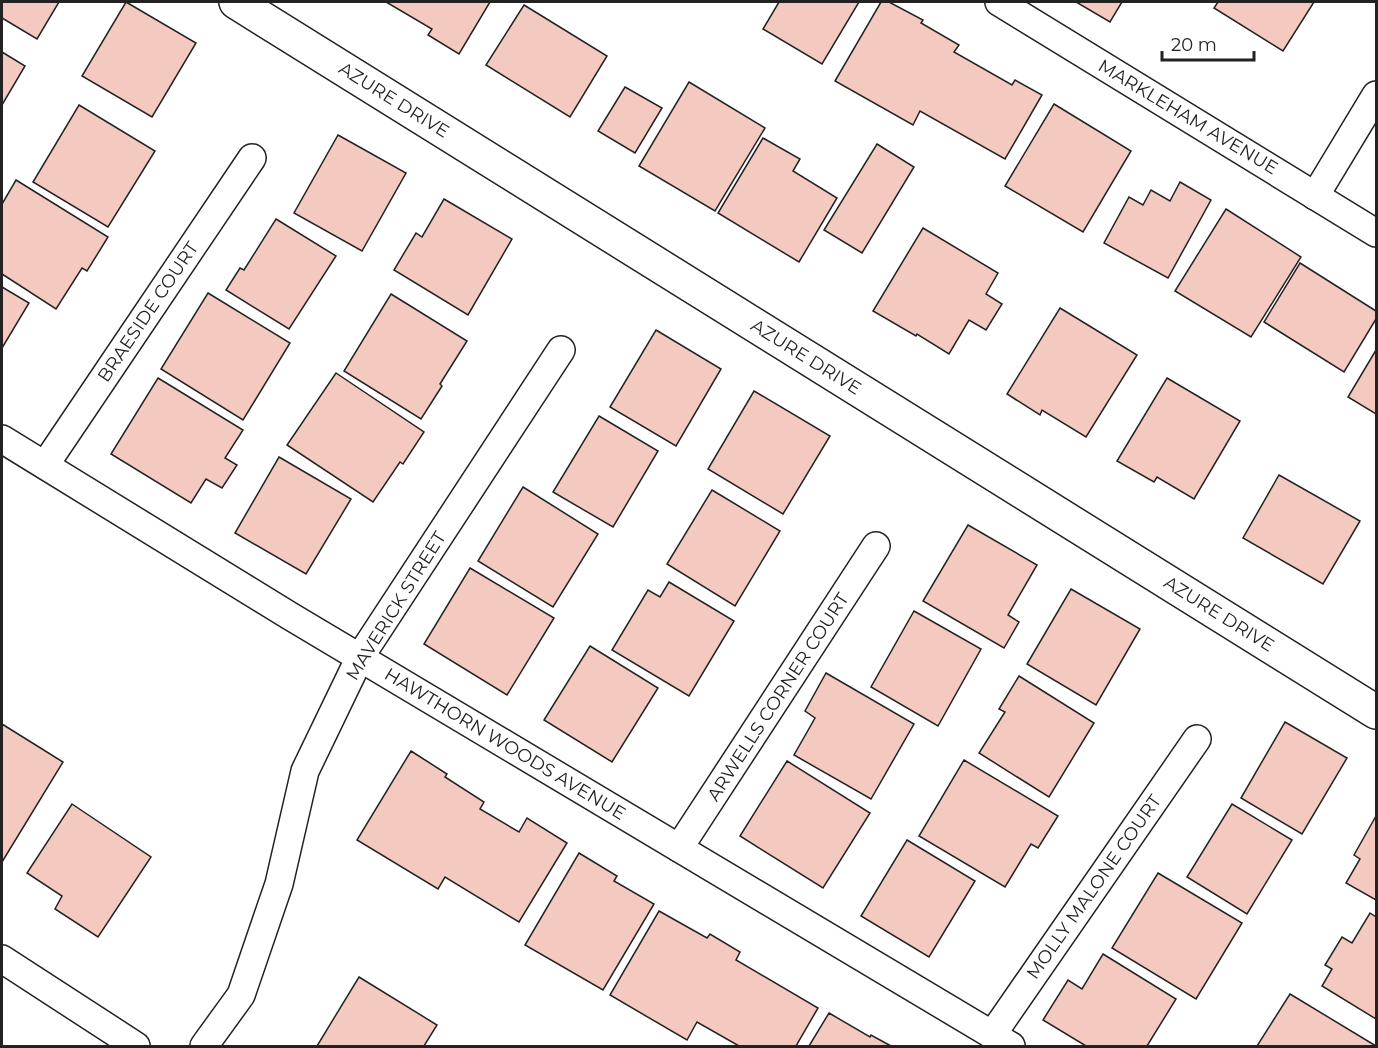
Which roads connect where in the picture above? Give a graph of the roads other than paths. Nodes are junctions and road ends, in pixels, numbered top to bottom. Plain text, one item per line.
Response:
1 (236, 2) edge
2 (999, 2) edge
3 (1377, 95) edge
4 (252, 158) dead end
5 (1316, 196) junction
6 (1377, 233) edge
7 (561, 350) dead end
8 (2, 439) edge
9 (45, 465) junction
10 (876, 546) dead end
11 (360, 657) junction
12 (1377, 712) edge
13 (1197, 740) dead end
14 (679, 848) junction
15 (2, 958) edge
16 (1002, 1041) edge
17 (136, 1047) edge
18 (204, 1047) edge

1 - 12 street, AZURE DRIVE
2 - 5 street, MARKLEHAM AVENUE
3 - 5 street
4 - 9 street, BRAESIDE COURT
5 - 6 street, MARKLEHAM AVENUE
7 - 11 street, MAVERICK STREET
8 - 9 street, HAWTHORN WOODS AVENUE
9 - 11 street, HAWTHORN WOODS AVENUE
10 - 14 street, ARWELLS CORNER COURT
11 - 14 street, HAWTHORN WOODS AVENUE
11 - 18 street, MAVERICK STREET
13 - 16 street, MOLLY MALONE COURT
14 - 16 street, HAWTHORN WOODS AVENUE
15 - 17 street

